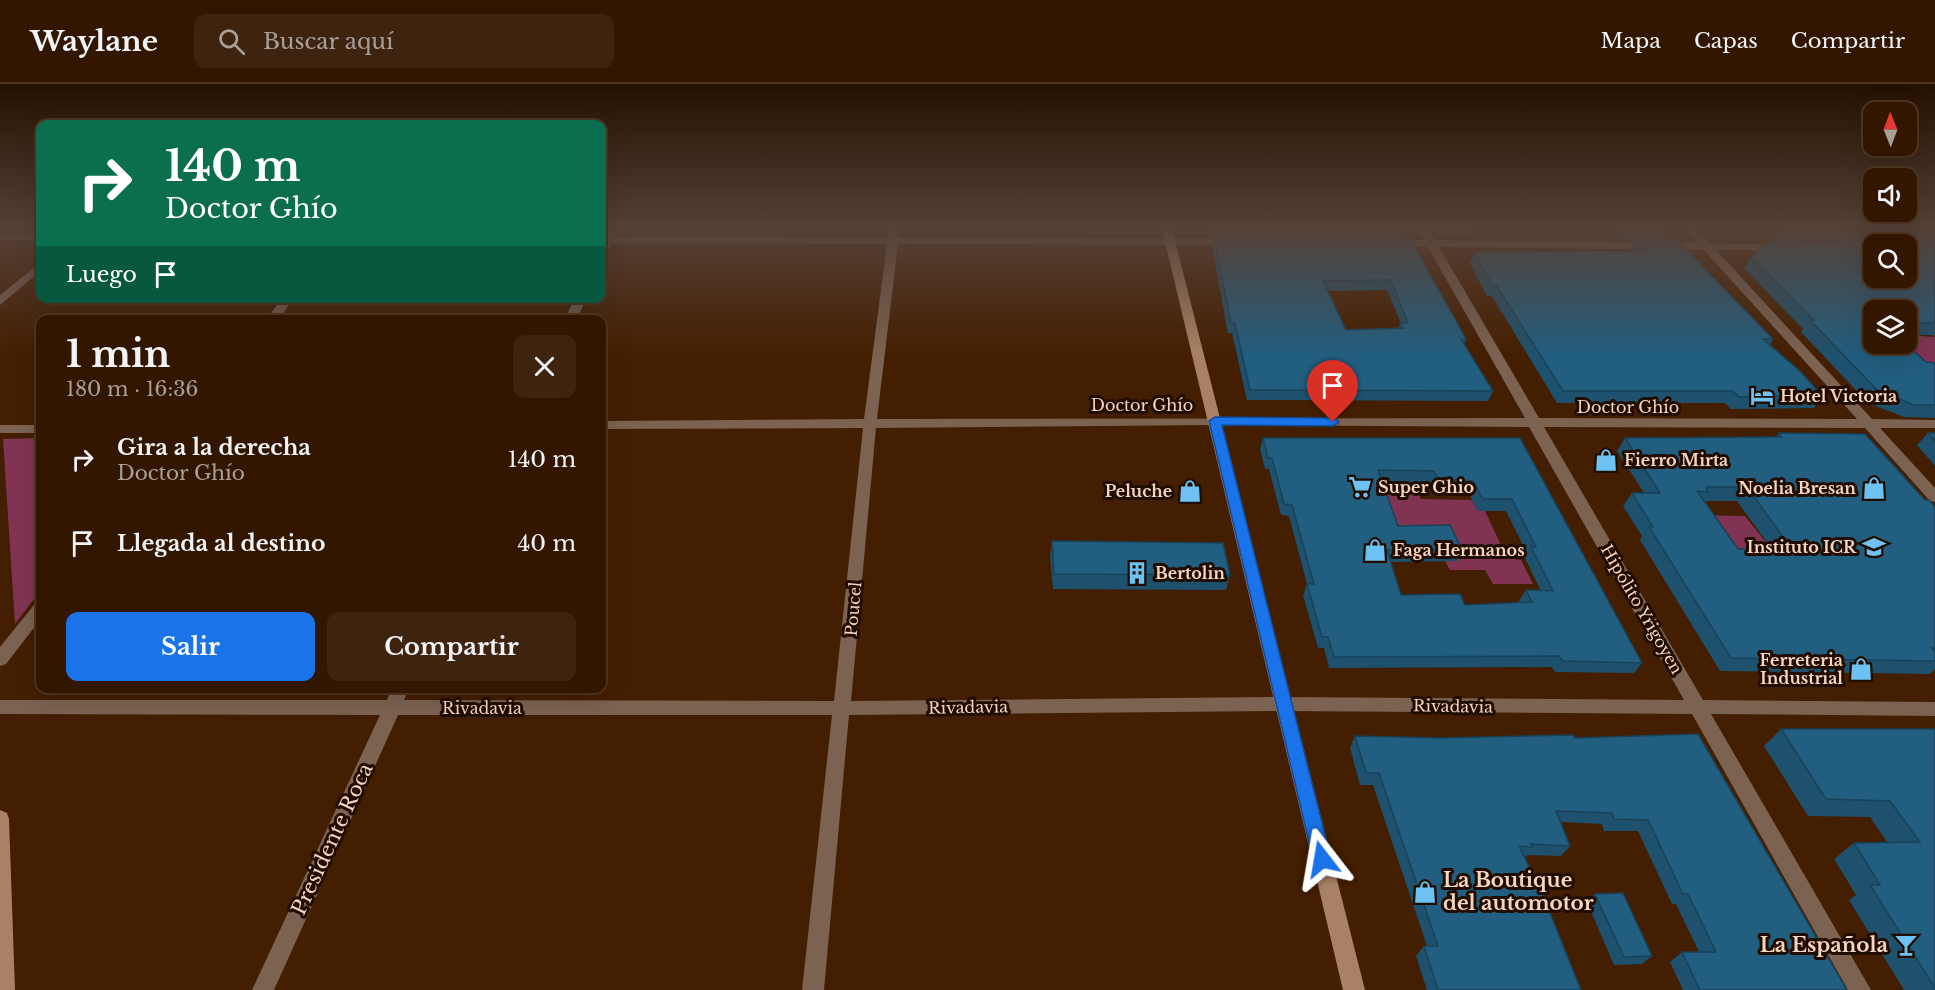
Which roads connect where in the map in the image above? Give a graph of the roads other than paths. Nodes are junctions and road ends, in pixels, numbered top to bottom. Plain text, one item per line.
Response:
1 (34, 271) edge
2 (889, 271) edge
3 (1177, 271) edge
4 (1447, 271) edge
5 (1730, 271) edge
6 (0, 301) edge
7 (1215, 421) junction
8 (870, 424) junction
9 (1536, 424) junction
10 (1868, 424) junction
11 (1935, 424) edge
12 (606, 425) edge
13 (0, 429) edge
14 (36, 429) edge
15 (1935, 497) edge
16 (36, 614) edge
17 (0, 659) edge
18 (399, 693) edge
19 (1283, 704) junction
20 (0, 707) edge
21 (393, 708) junction
22 (843, 708) junction
23 (1700, 709) junction
24 (1935, 709) edge
25 (0, 819) edge
26 (4, 990) edge
27 (263, 990) edge
28 (813, 990) edge
29 (1354, 990) edge
30 (1860, 990) edge

1 - 6 street
2 - 8 street, Poucel
3 - 7 main road
4 - 9 street, Hipólito Yrigoyen
5 - 10 street
7 - 8 street, Doctor Ghío
7 - 9 street, Doctor Ghío
7 - 19 main road
8 - 12 street, Doctor Ghío
8 - 22 street, Poucel
9 - 10 street, Doctor Ghío
9 - 23 street, Hipólito Yrigoyen
10 - 11 street, Doctor Ghío
10 - 15 street
13 - 14 street
16 - 17 street
18 - 21 street, Presidente Roca
19 - 22 street, Rivadavia
19 - 23 street, Rivadavia
19 - 29 main road
20 - 21 street, Rivadavia
21 - 22 street, Rivadavia
21 - 27 street, Presidente Roca
22 - 28 street, Poucel
23 - 24 street, Rivadavia
23 - 30 street, Hipólito Yrigoyen
25 - 26 main road

